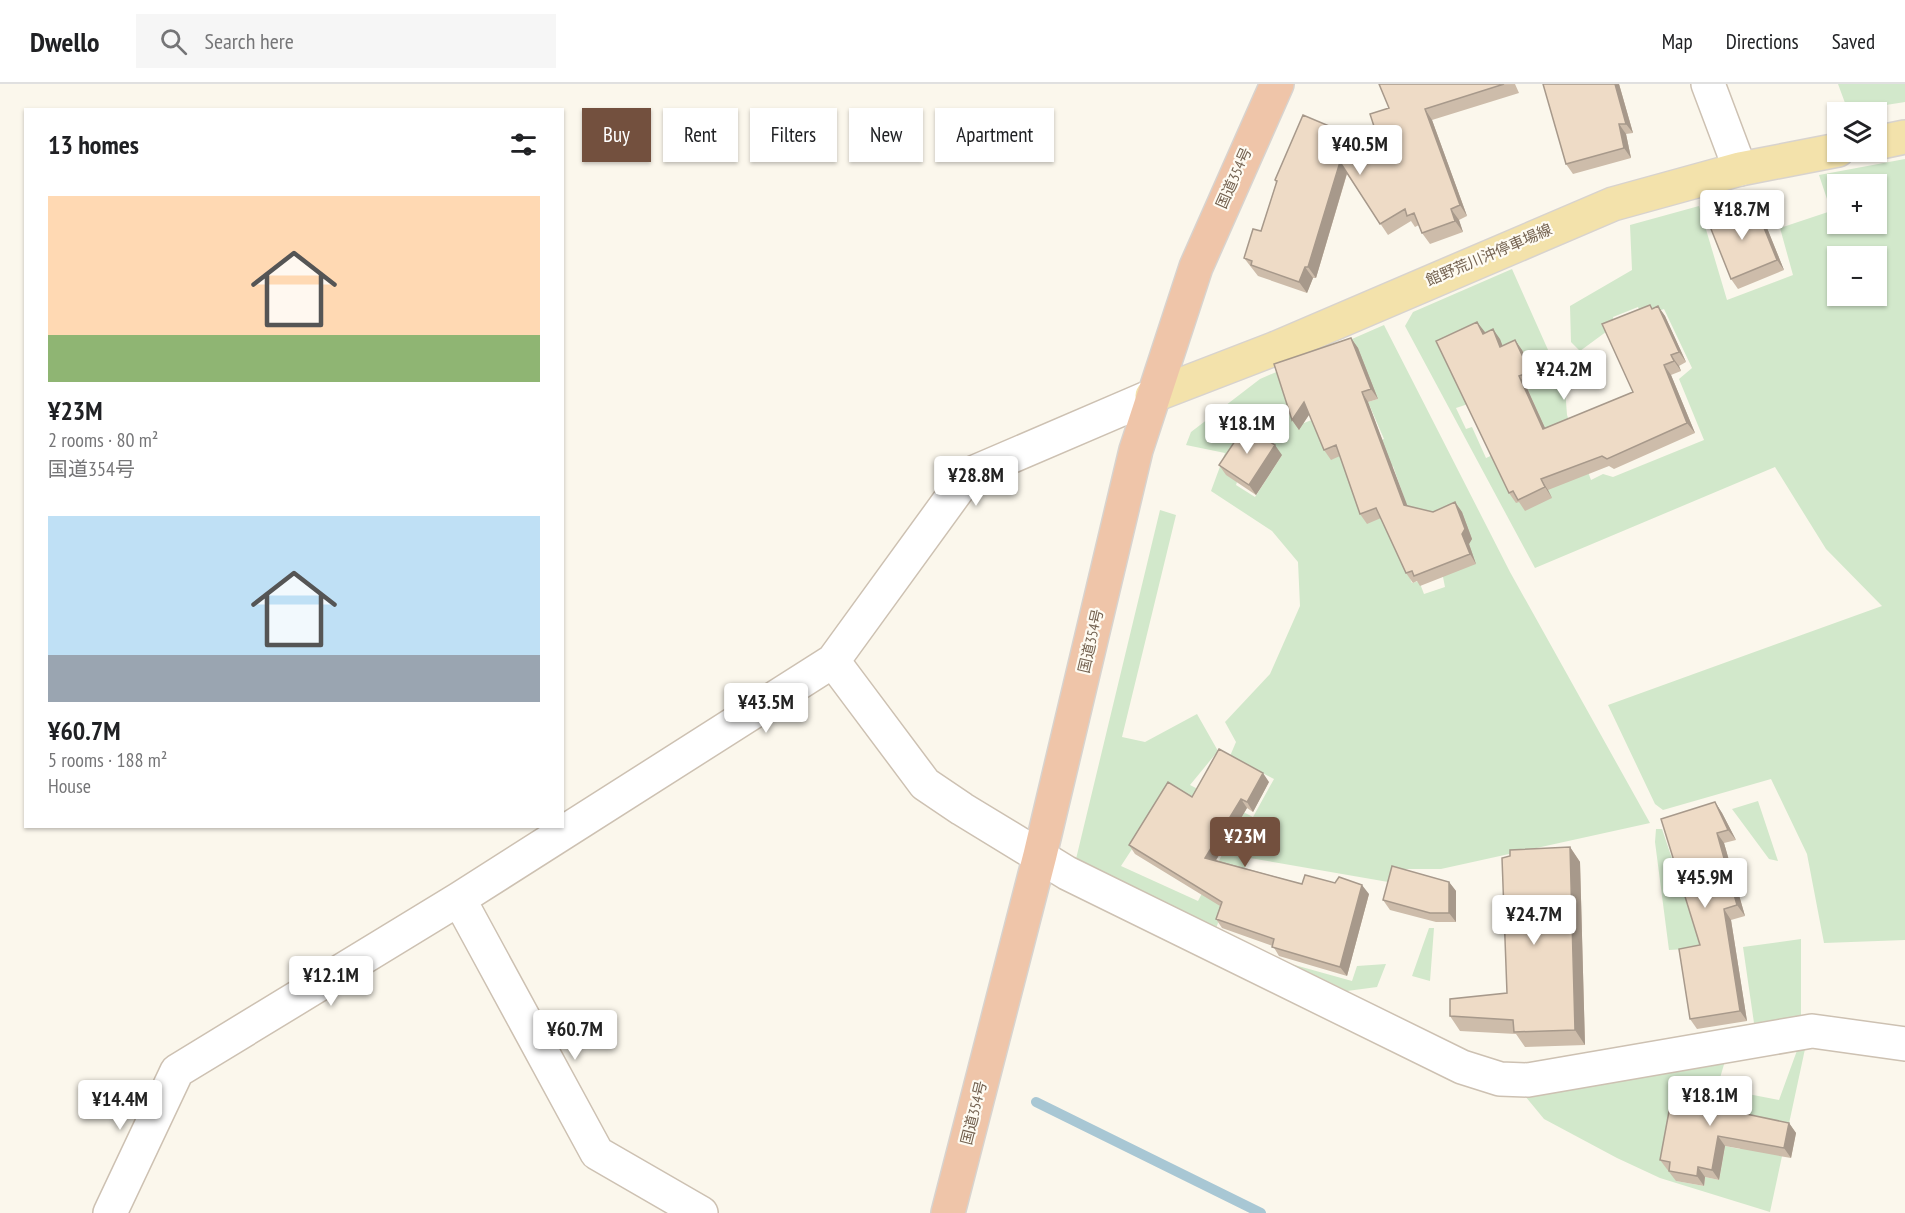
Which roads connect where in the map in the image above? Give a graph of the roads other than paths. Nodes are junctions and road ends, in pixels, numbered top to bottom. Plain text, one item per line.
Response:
1 (1277, 84) edge
2 (1708, 84) edge
3 (1905, 137) edge
4 (1887, 141) edge
5 (1827, 152) edge
6 (1740, 169) junction
7 (1152, 396) junction
8 (833, 661) junction
9 (1040, 855) junction
10 (459, 899) junction
11 (1905, 1044) edge
12 (110, 1213) edge
13 (701, 1213) edge
14 (948, 1213) edge

1 - 7 highway, 国道354号
2 - 6 street
3 - 4 main road
5 - 6 main road, 館野荒川沖停車場線
6 - 7 main road, 館野荒川沖停車場線
7 - 8 street
7 - 9 highway, 国道354号
8 - 9 street
8 - 10 street
9 - 11 street
9 - 14 highway, 国道354号
10 - 12 street
10 - 13 street

